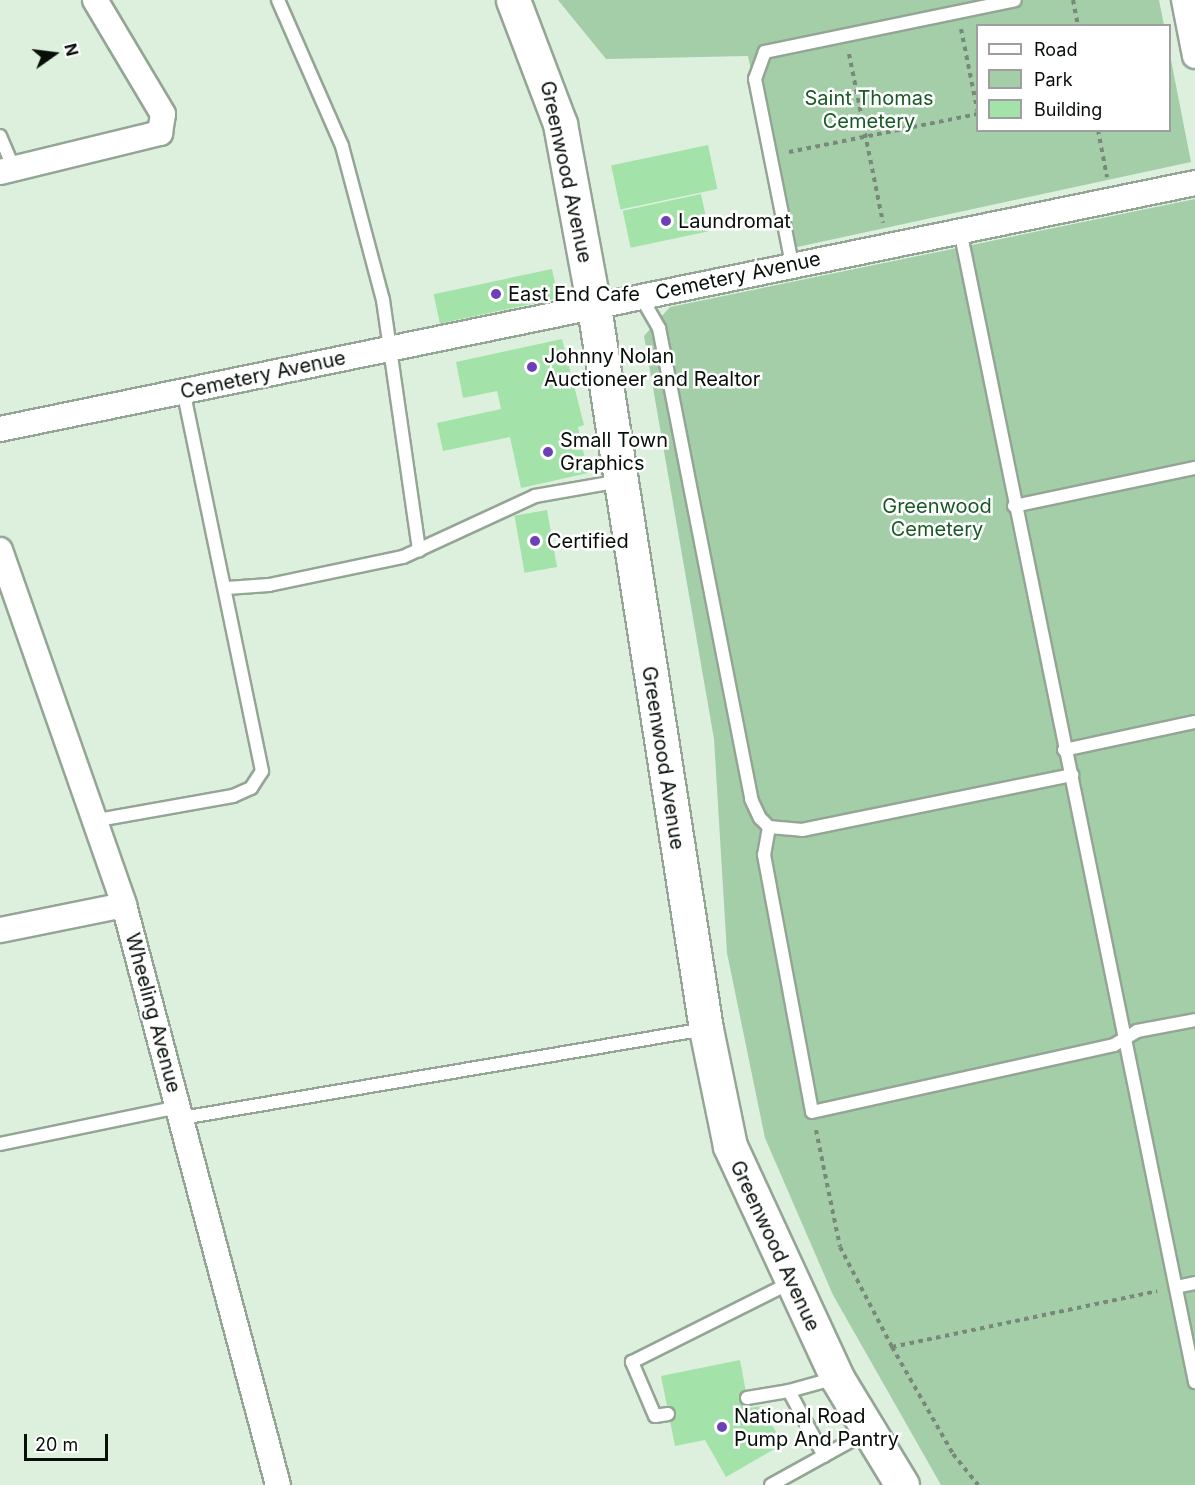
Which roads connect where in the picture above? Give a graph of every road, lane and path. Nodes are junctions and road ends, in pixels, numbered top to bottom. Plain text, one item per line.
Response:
1 (94, 0) edge
2 (278, 0) edge
3 (513, 0) edge
4 (1015, 0) edge
5 (1073, 0) edge
6 (1184, 0) edge
7 (957, 11) junction
8 (1078, 24) edge
9 (844, 33) junction
10 (1195, 56) edge
11 (976, 103) edge
12 (976, 113) edge
13 (1098, 132) edge
14 (0, 136) edge
15 (866, 136) junction
16 (771, 155) junction
17 (7, 171) edge
18 (1195, 183) edge
19 (1111, 198) junction
20 (960, 230) junction
21 (888, 244) junction
22 (792, 264) junction
23 (641, 297) junction
24 (594, 307) junction
25 (387, 349) junction
26 (183, 391) junction
27 (0, 429) edge
28 (1195, 468) edge
29 (621, 481) junction
30 (1014, 506) junction
31 (0, 550) edge
32 (419, 550) junction
33 (227, 588) junction
34 (1195, 722) edge
35 (1064, 750) junction
36 (1072, 775) junction
37 (98, 820) junction
38 (769, 827) junction
39 (124, 905) junction
40 (0, 930) edge
41 (1195, 1020) edge
42 (706, 1029) junction
43 (1125, 1038) junction
44 (181, 1112) junction
45 (812, 1112) junction
46 (0, 1144) edge
47 (790, 1283) junction
48 (1195, 1284) edge
49 (1176, 1287) junction
50 (892, 1347) junction
51 (837, 1377) junction
52 (1195, 1382) edge
53 (789, 1391) junction
54 (747, 1398) dead end
55 (668, 1414) dead end
56 (868, 1432) junction
57 (824, 1456) junction
58 (278, 1485) edge
59 (771, 1485) edge
60 (902, 1485) edge
61 (978, 1485) edge

1 - 17 street
2 - 25 lane
3 - 24 main road, Greenwood Avenue
4 - 7 lane
5 - 8 path
6 - 10 street
7 - 9 lane
7 - 11 path
9 - 15 path
9 - 16 lane
12 - 15 path
13 - 19 path
14 - 17 lane
15 - 16 path
15 - 21 path
16 - 22 lane
18 - 19 street, Cemetery Avenue
19 - 20 street, Cemetery Avenue
20 - 21 street, Cemetery Avenue
20 - 30 lane
21 - 22 street, Cemetery Avenue
22 - 23 street, Cemetery Avenue
23 - 24 street, Cemetery Avenue
23 - 38 lane
24 - 25 street, Cemetery Avenue
24 - 29 main road, Greenwood Avenue
25 - 26 street, Cemetery Avenue
25 - 32 lane
26 - 27 street, Cemetery Avenue
26 - 33 lane
28 - 30 lane
29 - 32 lane
29 - 42 main road, Greenwood Avenue
30 - 35 lane
31 - 37 street, Wheeling Avenue
32 - 33 lane
33 - 37 lane
34 - 35 lane
35 - 36 lane
36 - 38 lane
36 - 43 lane
37 - 39 street, Wheeling Avenue
38 - 45 lane
39 - 40 street
39 - 44 street, Wheeling Avenue
41 - 43 lane
42 - 44 lane
42 - 47 main road, Greenwood Avenue
43 - 45 lane
43 - 49 lane
44 - 46 lane
44 - 58 street, Wheeling Avenue
45 - 50 path
47 - 51 main road, Greenwood Avenue
47 - 55 lane
48 - 49 lane
49 - 50 path
49 - 52 lane
50 - 61 path
51 - 53 lane
51 - 56 main road, Greenwood Avenue
53 - 54 lane
53 - 57 lane
56 - 57 lane
56 - 60 main road, Greenwood Avenue
57 - 59 lane

